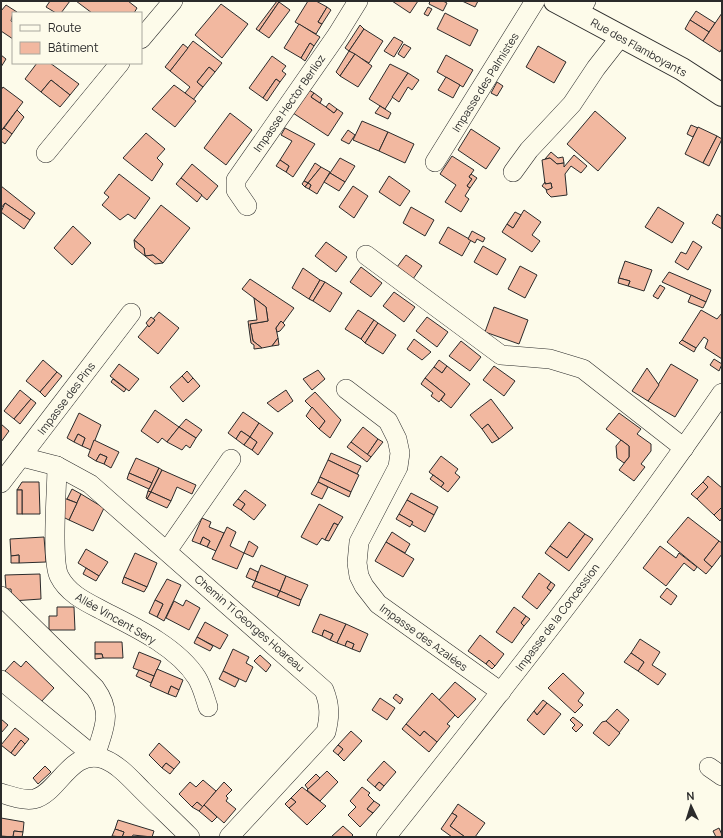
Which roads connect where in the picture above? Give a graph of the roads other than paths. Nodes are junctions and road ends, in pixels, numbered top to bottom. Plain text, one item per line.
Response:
1 (173, 1) edge
2 (358, 1) edge
3 (535, 1) edge
4 (555, 1) edge
5 (582, 7) edge
6 (621, 36) junction
7 (142, 38) edge
8 (119, 64) edge
9 (722, 95) edge
10 (46, 153) dead end
11 (435, 162) dead end
12 (513, 172) dead end
13 (247, 206) dead end
14 (366, 255) dead end
15 (131, 313) dead end
16 (346, 389) dead end
17 (722, 393) edge
18 (684, 448) junction
19 (22, 457) junction
20 (231, 459) dead end
21 (57, 466) junction
22 (1, 483) edge
23 (167, 551) junction
24 (1, 596) edge
25 (1, 680) edge
26 (501, 692) junction
27 (208, 707) dead end
28 (95, 757) junction
29 (1, 793) edge
30 (190, 837) edge
31 (229, 837) edge
32 (386, 837) edge

1 - 7 street
2 - 13 street, Impasse Hector Berlioz
3 - 11 street, Impasse des Palmistes
4 - 5 main road, Rue des Flamboyants
5 - 6 main road, Rue des Flamboyants
6 - 9 main road, Rue des Flamboyants
6 - 12 street
8 - 10 street
14 - 18 street
15 - 19 street, Impasse des Pins
16 - 26 street, Impasse des Azalées
17 - 18 street, Impasse de la Concession
18 - 26 street, Impasse de la Concession
19 - 21 street, Chemin Ti Georges Hoareau
19 - 22 street, Impasse des Pins
20 - 23 street
21 - 23 street, Chemin Ti Georges Hoareau
21 - 27 street, Allée Vincent Sery
23 - 31 street, Chemin Ti Georges Hoareau
24 - 28 street
25 - 28 street
26 - 32 street, Impasse de la Concession
28 - 29 street
28 - 30 street

